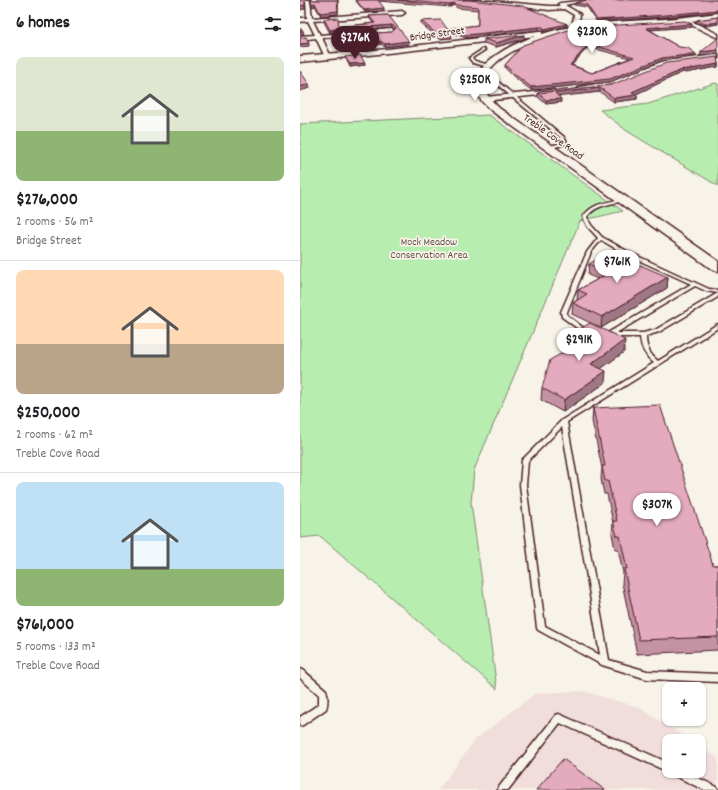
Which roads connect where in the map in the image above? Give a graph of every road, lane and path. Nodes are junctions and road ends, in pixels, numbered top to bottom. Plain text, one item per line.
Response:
1 (464, 0) edge
2 (554, 0) edge
3 (587, 0) edge
4 (307, 3) edge
5 (560, 4) junction
6 (567, 8) junction
7 (402, 13) dead end
8 (718, 15) edge
9 (300, 20) edge
10 (310, 20) junction
11 (685, 20) junction
12 (580, 27) junction
13 (392, 31) edge
14 (553, 33) junction
15 (718, 36) edge
16 (318, 37) junction
17 (300, 38) edge
18 (484, 50) dead end
19 (328, 57) junction
20 (718, 57) edge
21 (300, 59) edge
22 (488, 66) junction
23 (494, 81) dead end
24 (574, 90) edge
25 (559, 92) edge
26 (513, 97) junction
27 (485, 99) junction
28 (550, 148) junction
29 (623, 200) junction
30 (600, 238) junction
31 (718, 267) edge
32 (695, 284) junction
33 (718, 294) edge
34 (718, 326) edge
35 (609, 335) junction
36 (643, 335) junction
37 (656, 363) junction
38 (564, 421) junction
39 (605, 662) junction
40 (300, 673) edge
41 (718, 678) edge
42 (300, 722) edge
43 (662, 765) edge
44 (689, 778) edge
45 (502, 790) edge
46 (714, 790) edge

1 - 6 street
2 - 5 street
3 - 5 street
4 - 10 street
5 - 6 street
6 - 12 street
7 - 10 street
8 - 11 main road
9 - 10 street
10 - 16 street
11 - 12 main road
11 - 15 street
12 - 14 main road
13 - 16 street
14 - 19 main road, Bridge Street
14 - 22 main road
16 - 17 street
16 - 19 street
18 - 22 lane
19 - 21 main road, Bridge Street
20 - 24 street
22 - 27 main road
23 - 26 lane
25 - 26 street
26 - 27 street
26 - 28 lane
27 - 28 main road, Treble Cove Road
28 - 29 main road, Treble Cove Road
29 - 30 lane
29 - 31 main road, Treble Cove Road
30 - 32 lane
30 - 35 lane
32 - 33 lane
32 - 35 lane
33 - 36 lane
34 - 37 lane
35 - 36 lane
36 - 37 lane
37 - 38 lane
38 - 39 lane
38 - 39 lane
39 - 41 lane
40 - 42 lane
43 - 45 lane
44 - 46 lane

